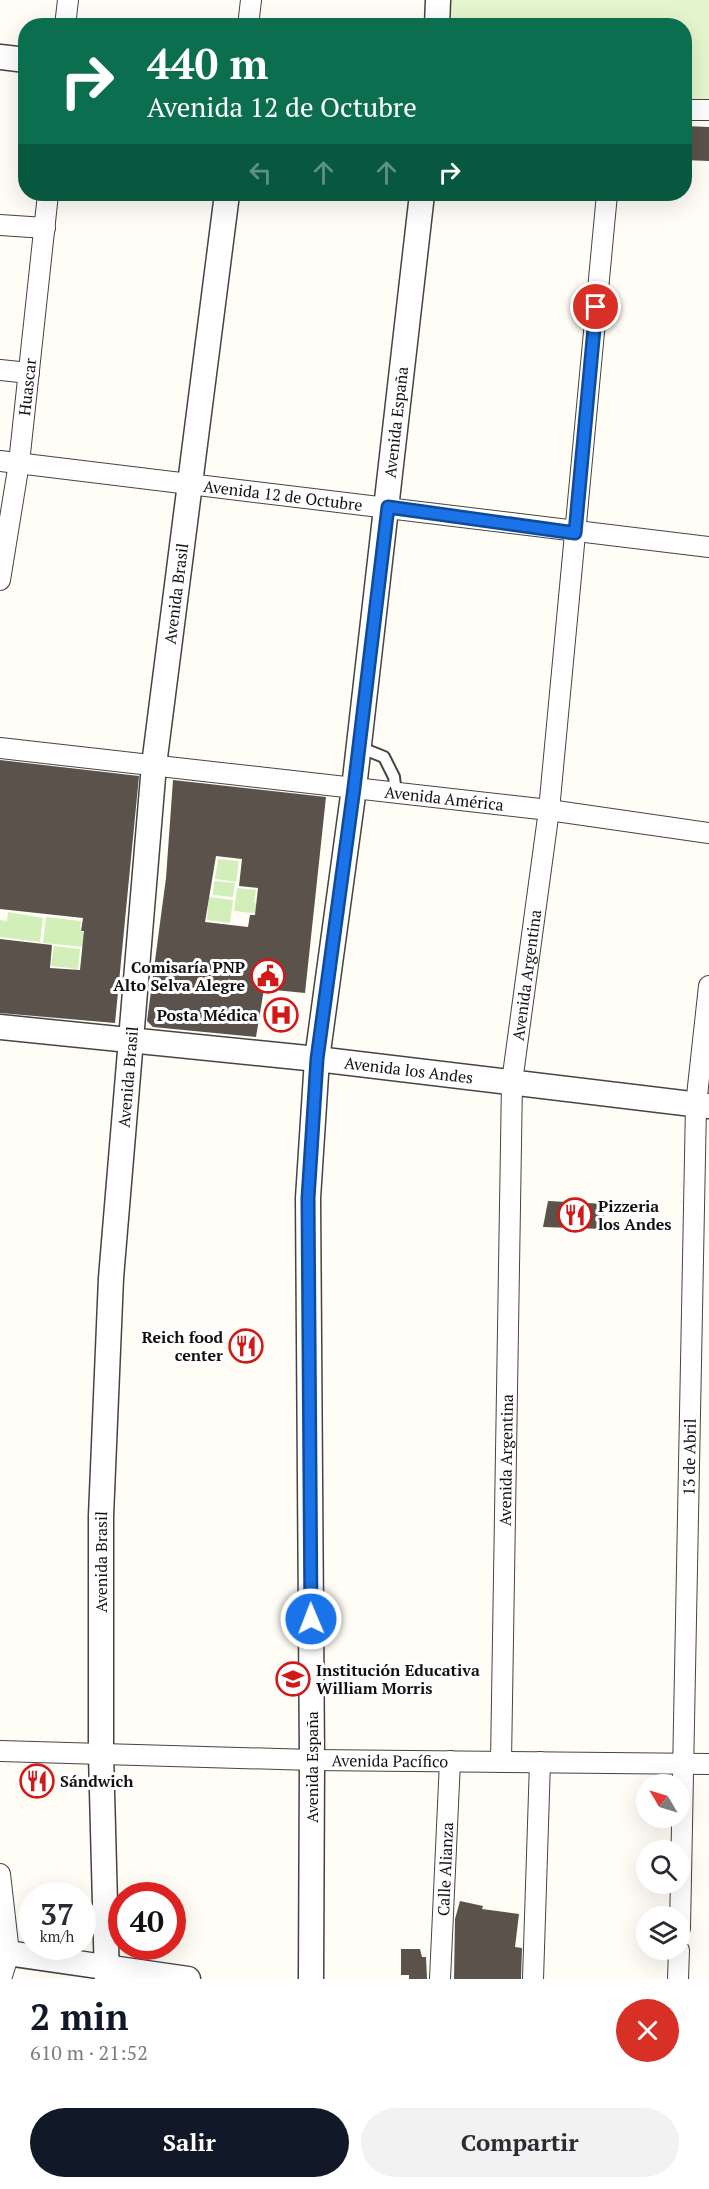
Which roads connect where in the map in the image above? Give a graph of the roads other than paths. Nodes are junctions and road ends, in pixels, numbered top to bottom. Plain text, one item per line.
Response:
1 (68, 0) edge
2 (250, 0) edge
3 (438, 0) edge
4 (66, 18) edge
5 (249, 18) edge
6 (437, 18) edge
7 (0, 57) edge
8 (18, 59) edge
9 (709, 110) edge
10 (692, 111) edge
11 (47, 201) edge
12 (226, 201) edge
13 (421, 201) edge
14 (606, 201) edge
15 (0, 225) edge
16 (45, 228) junction
17 (0, 370) edge
18 (29, 373) junction
19 (10, 462) edge
20 (190, 485) junction
21 (388, 507) junction
22 (575, 533) junction
23 (3, 546) edge
24 (709, 547) edge
25 (0, 580) edge
26 (359, 747) junction
27 (0, 748) edge
28 (154, 765) junction
29 (354, 788) junction
30 (396, 793) junction
31 (549, 810) junction
32 (709, 832) edge
33 (709, 986) edge
34 (0, 1027) edge
35 (129, 1040) junction
36 (317, 1059) junction
37 (512, 1082) junction
38 (703, 1105) edge
39 (0, 1751) edge
40 (101, 1754) junction
41 (312, 1760) junction
42 (450, 1761) junction
43 (501, 1762) junction
44 (540, 1762) junction
45 (683, 1764) junction
46 (709, 1764) edge
47 (0, 1874) edge
48 (680, 1906) edge
49 (4, 1952) edge
50 (679, 1960) edge
51 (106, 1972) edge
52 (140, 1975) edge
53 (1, 1979) edge
54 (188, 1979) edge
55 (311, 1979) edge
56 (440, 1979) edge
57 (533, 1979) edge
58 (678, 1979) edge

1 - 4 street
2 - 5 street
3 - 6 street
7 - 8 street
9 - 10 street
11 - 16 street, Huascar
12 - 20 street, Avenida Brasil
13 - 21 street, Avenida España
14 - 22 street, Avenida Argentina
15 - 16 street
16 - 18 street, Huascar
17 - 18 street
18 - 19 street, Huascar
19 - 20 street, Avenida 12 de Octubre
19 - 23 street, Huascar
20 - 21 street, Avenida 12 de Octubre
20 - 28 street, Avenida Brasil
21 - 22 street, Avenida 12 de Octubre
21 - 26 street, Avenida España
22 - 24 street, Avenida 12 de Octubre
22 - 31 street, Avenida Argentina
23 - 25 street, Huascar
26 - 29 street, Avenida España
26 - 30 lane
27 - 28 street, Avenida América
28 - 29 street, Avenida América
28 - 35 street, Avenida Brasil
29 - 30 street, Avenida América
29 - 36 street, Avenida España
30 - 31 street, Avenida América
31 - 32 street, Avenida América
31 - 37 street, Avenida Argentina
33 - 38 street, 13 de Abril
34 - 35 street, Avenida los Andes
35 - 36 street, Avenida los Andes
35 - 40 street, Avenida Brasil
36 - 37 street, Avenida los Andes
36 - 41 street, Avenida España
37 - 38 street, Avenida los Andes
37 - 43 street, Avenida Argentina
38 - 45 street, 13 de Abril
39 - 40 street, Avenida Pacífico
40 - 41 street, Avenida Pacífico
40 - 51 street, Avenida Brasil
41 - 42 street, Avenida Pacífico
41 - 55 street, Avenida España
42 - 43 street, Avenida Pacífico
42 - 56 street, Calle Alianza
43 - 44 street, Avenida Pacífico
44 - 45 street, Avenida Pacífico
44 - 57 street
45 - 46 street, Avenida Pacífico
45 - 48 street, 13 de Abril
47 - 49 street
49 - 51 street
49 - 53 street
50 - 58 street
51 - 52 street
52 - 54 street

